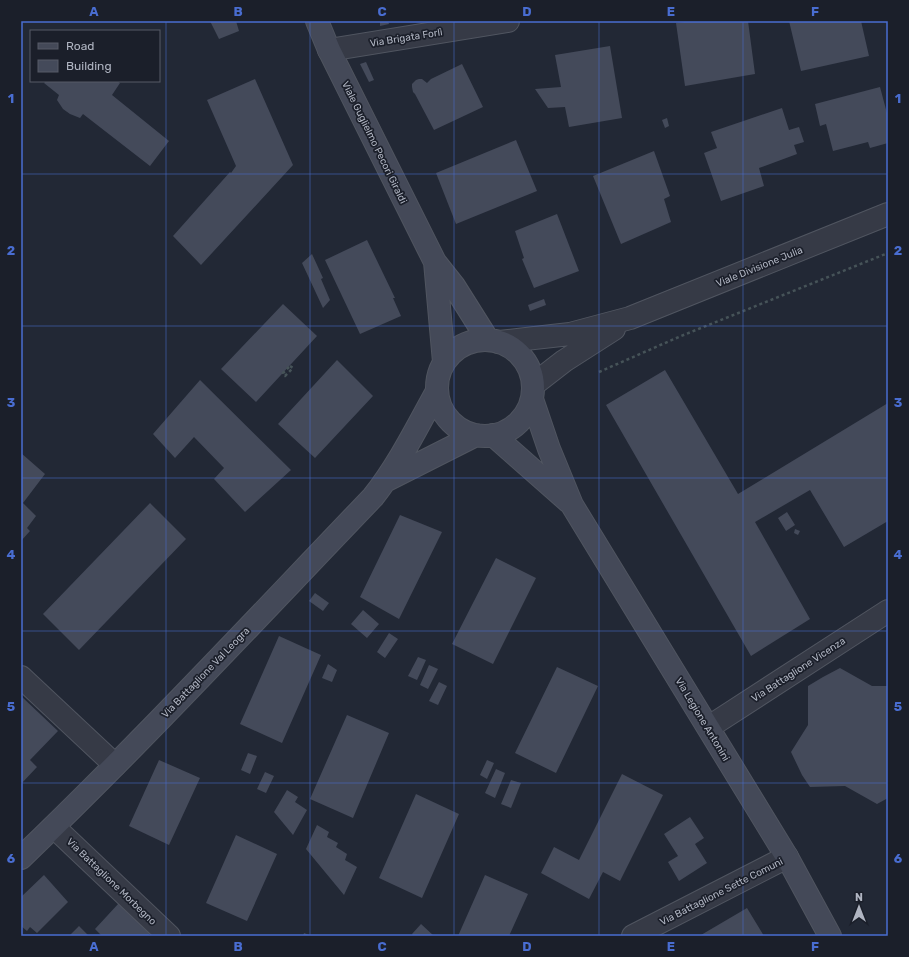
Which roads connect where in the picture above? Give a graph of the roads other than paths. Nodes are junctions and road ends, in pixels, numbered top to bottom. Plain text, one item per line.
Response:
1 (317, 21) edge
2 (508, 21) edge
3 (329, 50) junction
4 (888, 214) edge
5 (435, 262) junction
6 (630, 318) junction
7 (493, 341) junction
8 (444, 362) junction
9 (437, 391) junction
10 (533, 392) junction
11 (485, 435) junction
12 (385, 481) junction
13 (572, 505) junction
14 (888, 611) edge
15 (21, 677) edge
16 (709, 727) junction
17 (115, 765) junction
18 (54, 827) junction
19 (787, 857) junction
20 (21, 858) edge
21 (169, 936) edge
22 (633, 936) edge
23 (830, 936) edge

1 - 3 street, Viale Guglielmo Pecori Giraldi
2 - 3 street, Via Brigata Forlì
3 - 5 street, Viale Guglielmo Pecori Giraldi
4 - 6 street, Viale Divisione Julia
5 - 7 street, Viale Guglielmo Pecori Giraldi
5 - 8 street, Viale Guglielmo Pecori Giraldi
6 - 7 street, Viale Divisione Julia
6 - 10 street, Viale Divisione Julia
7 - 8 street
7 - 10 street
8 - 9 street
9 - 11 street
9 - 12 street, Via Battaglione Val Leogra
10 - 11 street
10 - 13 street, Via Legione Antonini
11 - 12 street, Via Battaglione Val Leogra
11 - 13 street, Via Legione Antonini
12 - 17 street, Via Battaglione Val Leogra
13 - 16 street, Via Legione Antonini
14 - 16 street, Via Battaglione Vicenza
15 - 17 street
16 - 19 street, Via Legione Antonini
17 - 18 street, Via Battaglione Val Leogra
18 - 20 street, Via Battaglione Val Leogra
18 - 21 street, Via Battaglione Morbegno
19 - 22 street, Via Battaglione Sette Comuni
19 - 23 street, Via Legione Antonini

